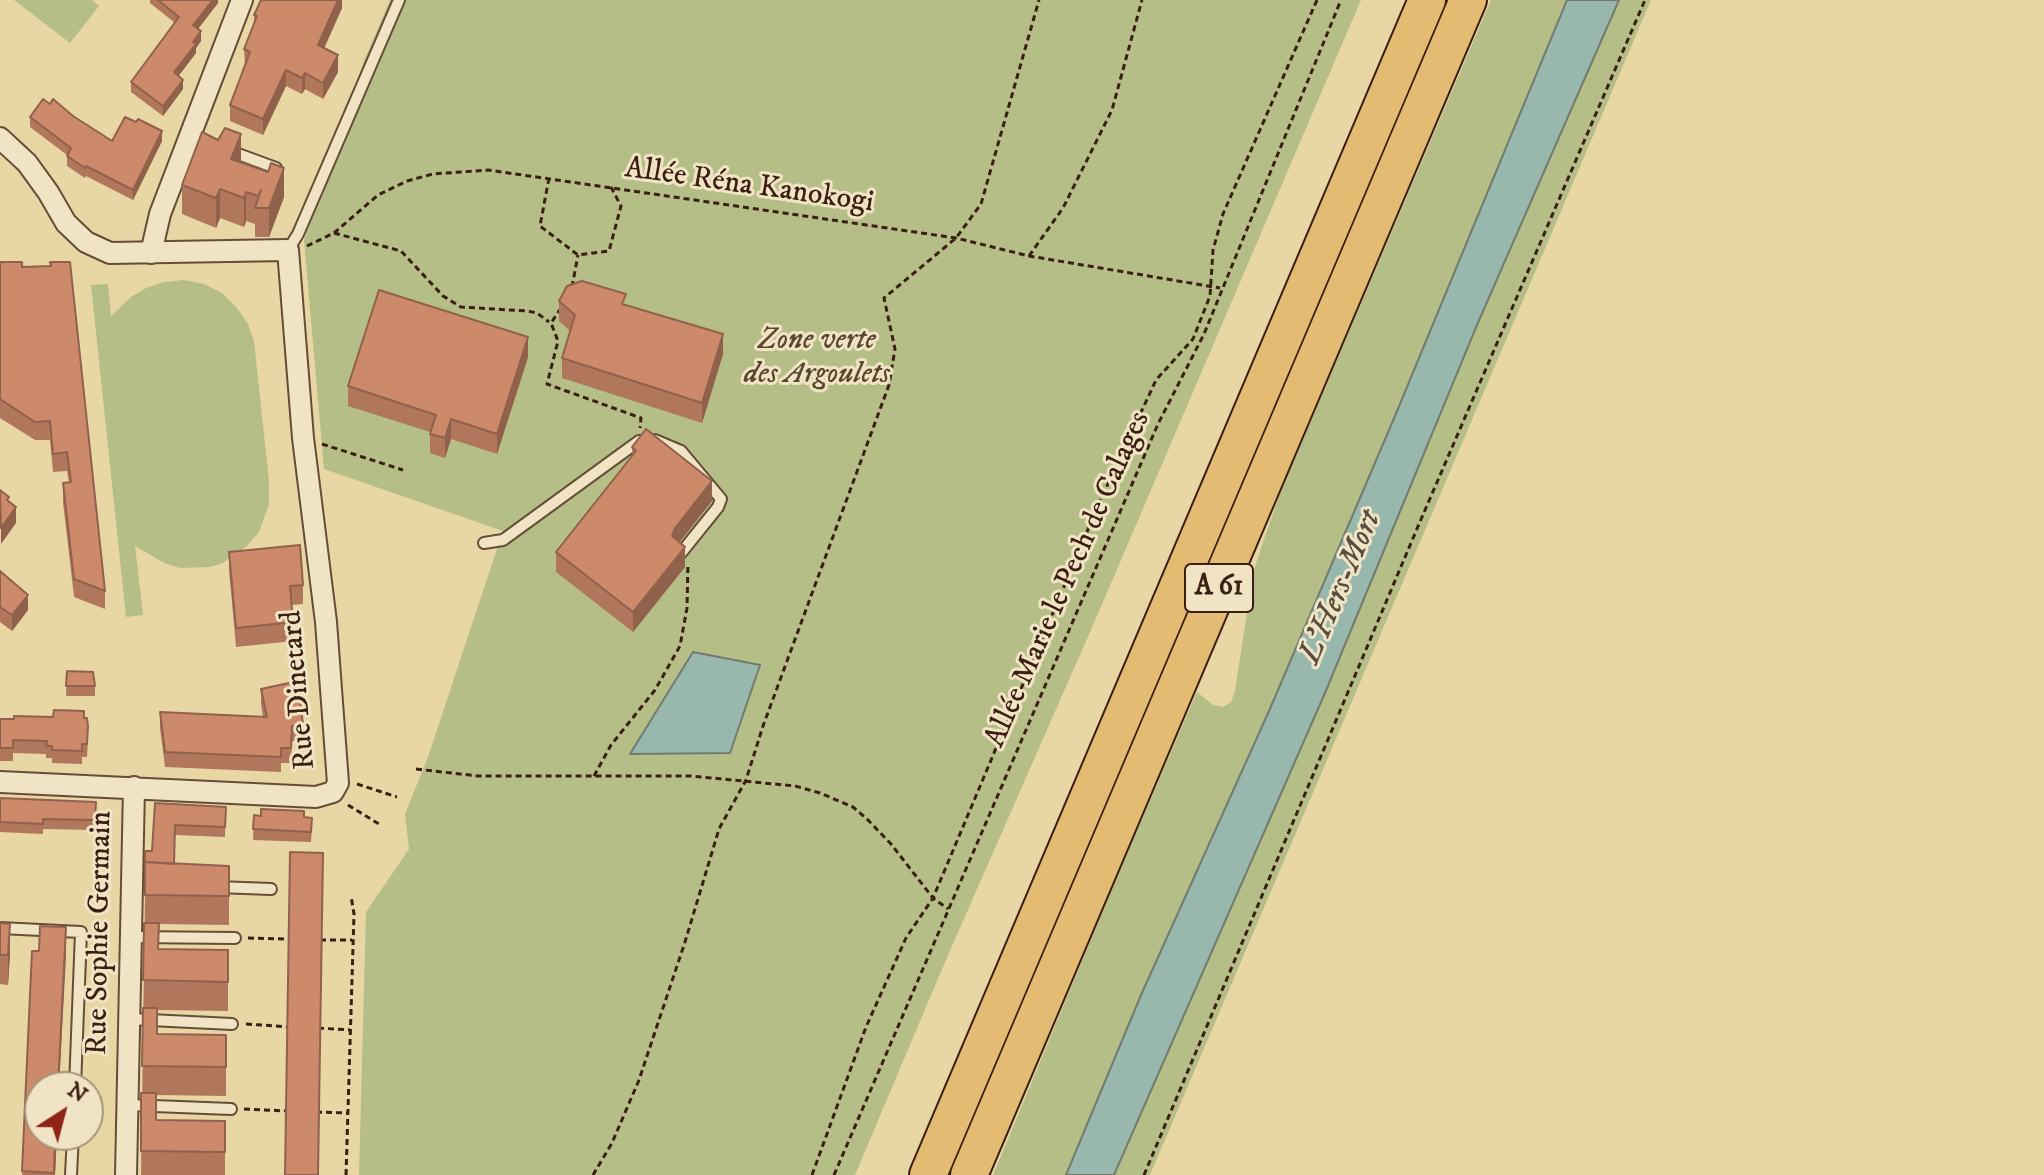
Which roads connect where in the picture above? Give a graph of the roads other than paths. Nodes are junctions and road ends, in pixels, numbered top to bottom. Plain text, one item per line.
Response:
1 (242, 0) edge
2 (399, 0) edge
3 (1427, 0) edge
4 (1468, 0) edge
5 (0, 138) edge
6 (219, 147) edge
7 (272, 178) edge
8 (288, 250) junction
9 (151, 253) junction
10 (484, 543) dead end
11 (681, 553) edge
12 (0, 782) edge
13 (134, 787) junction
14 (208, 886) edge
15 (271, 889) dead end
16 (0, 928) edge
17 (130, 937) junction
18 (235, 938) road end
19 (129, 1019) junction
20 (232, 1024) road end
21 (76, 1071) edge
22 (128, 1105) junction
23 (231, 1109) road end
24 (72, 1151) edge
25 (71, 1175) edge
26 (126, 1175) edge
27 (928, 1175) edge
28 (969, 1175) edge

1 - 9 street
2 - 8 lane
3 - 27 highway, A 61
4 - 28 highway, A 61
5 - 9 street
6 - 7 lane
8 - 9 street
8 - 13 street, Rue Dinetard
10 - 11 lane
12 - 13 street, Rue Dinetard
13 - 17 street, Rue Sophie Germain
14 - 15 lane
16 - 21 lane
17 - 18 lane
17 - 19 street, Rue Sophie Germain
19 - 20 lane
19 - 22 street, Rue Sophie Germain
22 - 23 lane
22 - 26 street, Rue Sophie Germain
24 - 25 lane

